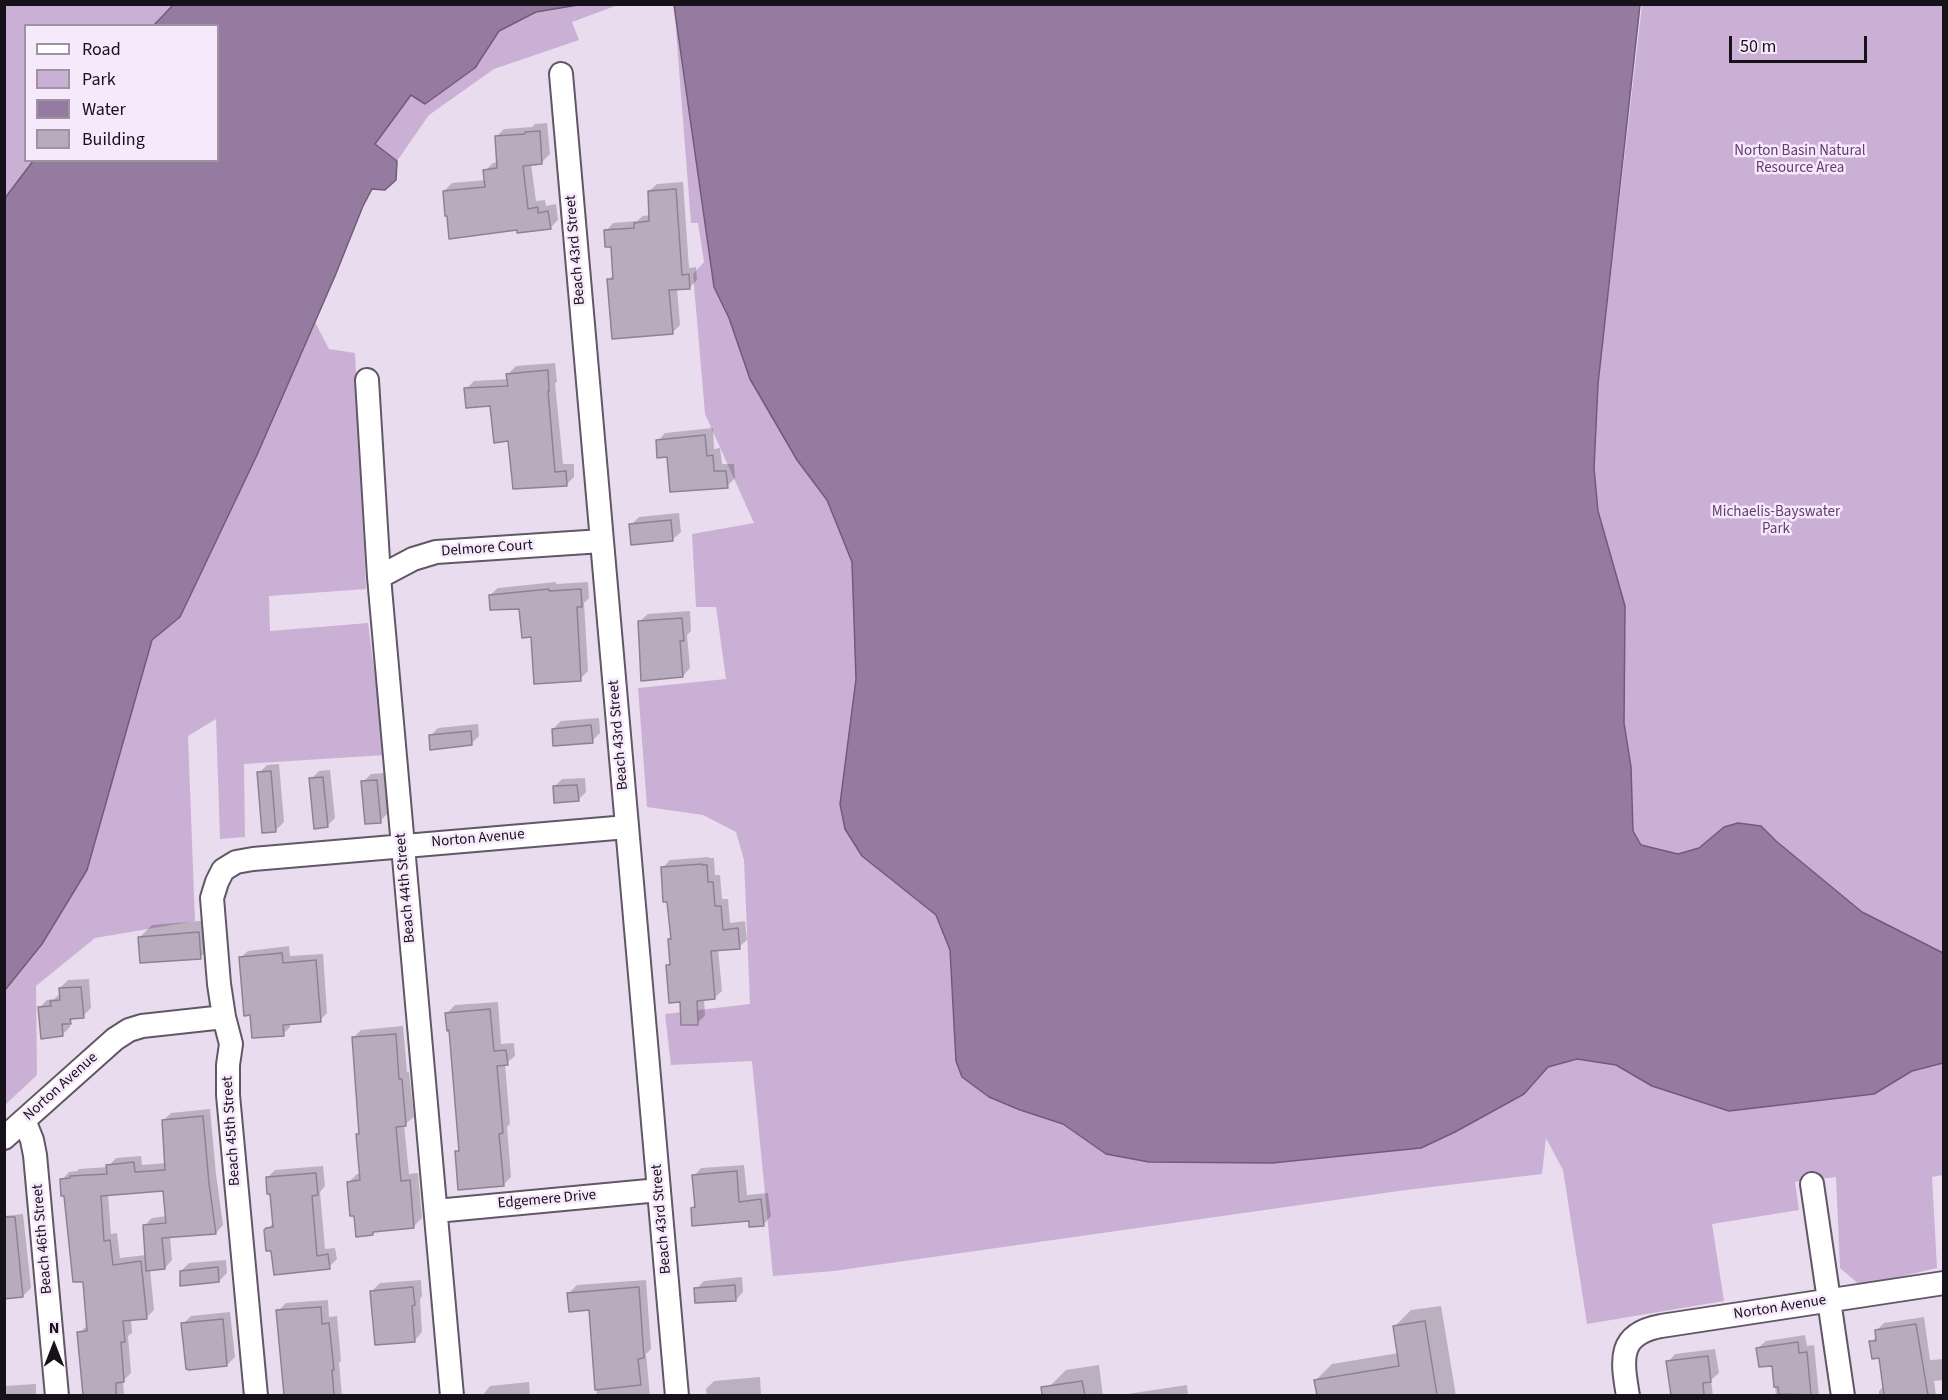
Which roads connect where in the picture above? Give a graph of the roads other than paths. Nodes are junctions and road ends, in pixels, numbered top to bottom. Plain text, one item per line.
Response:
1 (561, 74) dead end
2 (367, 380) dead end
3 (602, 541) junction
4 (379, 577) junction
5 (627, 827) junction
6 (402, 846) junction
7 (224, 870) joint
8 (224, 1017) junction
9 (24, 1120) junction
10 (4, 1138) edge
11 (1812, 1184) dead end
12 (659, 1190) junction
13 (436, 1211) junction
14 (1944, 1283) edge
15 (1829, 1300) junction
16 (57, 1395) edge
17 (256, 1395) edge
18 (452, 1395) edge
19 (677, 1395) edge
20 (1628, 1395) edge
21 (1843, 1395) edge

1 - 3 street, Beach 43rd Street
2 - 4 street, Beach 44th Street
3 - 4 street, Delmore Court
3 - 5 street, Beach 43rd Street
4 - 6 street, Beach 44th Street
5 - 6 street, Norton Avenue
5 - 12 street, Beach 43rd Street
6 - 7 street, Norton Avenue
6 - 13 street, Beach 44th Street
7 - 8 street, Beach 45th Street
8 - 9 street, Norton Avenue
8 - 17 street, Beach 45th Street
9 - 10 street, Norton Avenue
9 - 16 street, Beach 46th Street
11 - 15 street
12 - 13 street, Edgemere Drive
12 - 19 street, Beach 43rd Street
13 - 18 street, Beach 44th Street
14 - 15 street, Norton Avenue
15 - 20 street, Norton Avenue
15 - 21 street

